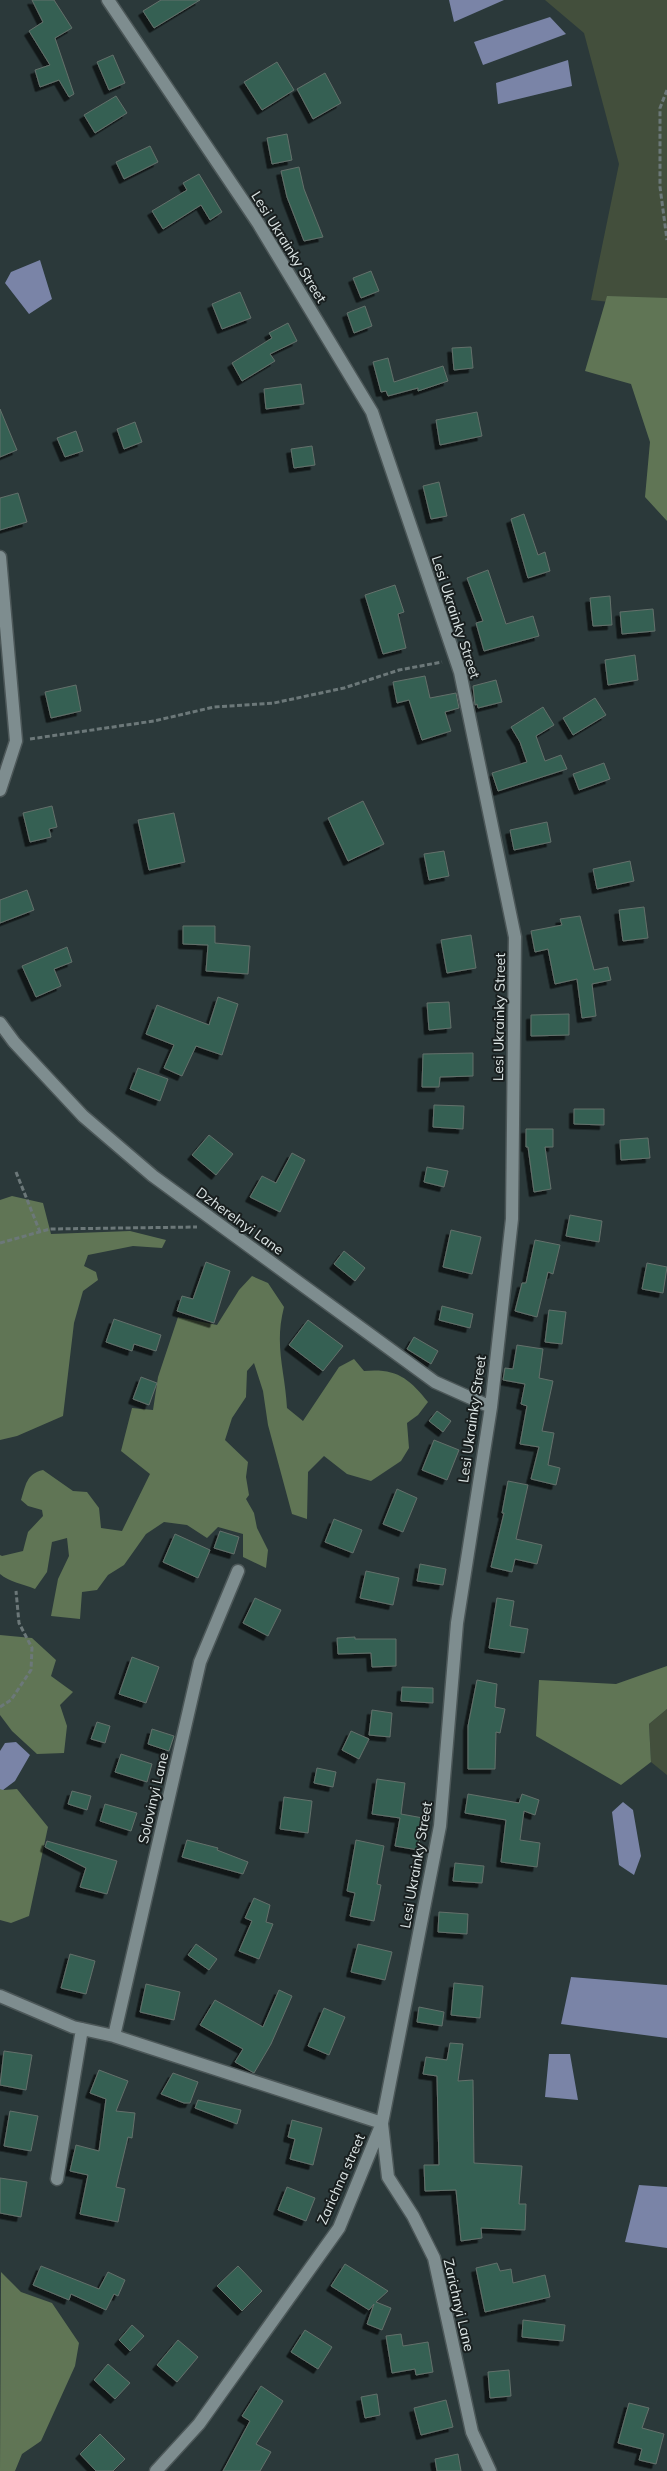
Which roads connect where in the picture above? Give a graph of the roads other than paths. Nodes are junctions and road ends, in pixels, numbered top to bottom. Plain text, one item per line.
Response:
1 (108, 0) edge
2 (0, 557) edge
3 (0, 790) edge
4 (0, 1023) edge
5 (491, 1408) junction
6 (238, 1571) dead end
7 (0, 1996) edge
8 (82, 2029) junction
9 (114, 2036) junction
10 (382, 2123) junction
11 (57, 2180) dead end
12 (156, 2471) edge
13 (490, 2471) edge

1 - 5 street, Lesi Ukrainky Street
2 - 3 street
4 - 5 street, Dzherelnyi Lane
5 - 10 street, Lesi Ukrainky Street
6 - 9 street, Solovinyi Lane
7 - 8 street, Zarichna street
8 - 9 street, Zarichna street
8 - 11 street
9 - 10 street, Zarichna street
10 - 12 street, Zarichna street
10 - 13 street, Zarichnyi Lane

